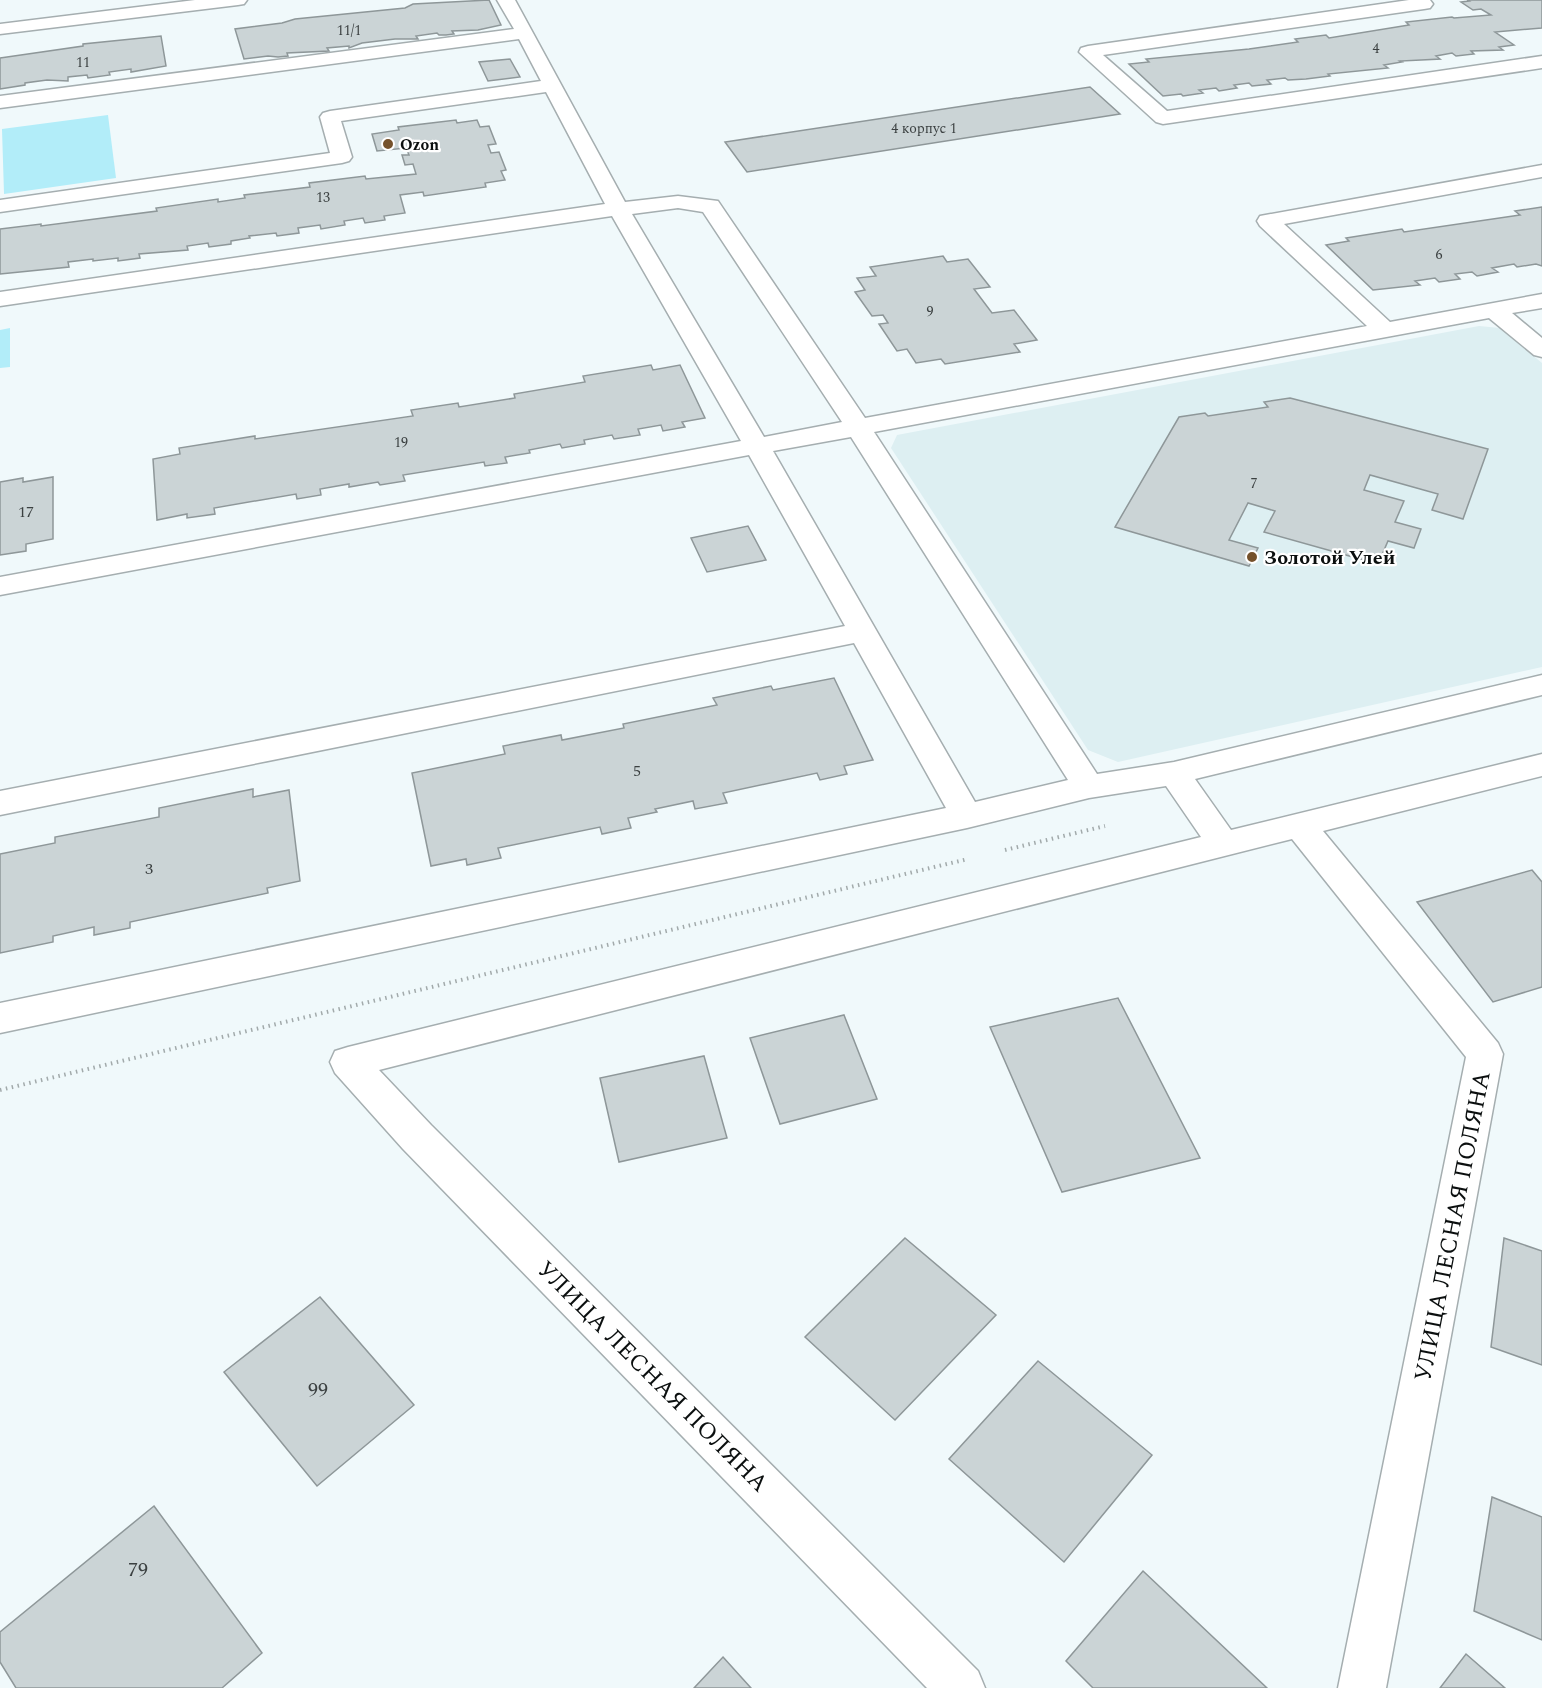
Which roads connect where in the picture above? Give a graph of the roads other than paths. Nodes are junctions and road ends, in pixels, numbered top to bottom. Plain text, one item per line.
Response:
1 (124, 0) edge
2 (238, 0) edge
3 (506, 0) edge
4 (1418, 0) edge
5 (0, 15) edge
6 (0, 29) edge
7 (525, 33) junction
8 (1542, 62) edge
9 (553, 85) junction
10 (0, 102) edge
11 (1542, 171) edge
12 (0, 206) edge
13 (618, 209) junction
14 (0, 299) edge
15 (1542, 301) edge
16 (1494, 310) junction
17 (1385, 330) junction
18 (1542, 350) edge
19 (858, 428) junction
20 (757, 446) junction
21 (0, 586) edge
22 (863, 632) junction
23 (1542, 685) edge
24 (1542, 765) edge
25 (1174, 773) junction
26 (1089, 788) junction
27 (0, 803) edge
28 (967, 816) junction
29 (1299, 825) junction
30 (1222, 844) junction
31 (0, 1018) edge
32 (961, 1688) edge
33 (1362, 1688) edge

1 - 5 street
2 - 6 street
3 - 7 street
4 - 8 street
7 - 9 street
7 - 10 street
9 - 12 street
9 - 13 street
11 - 17 street
13 - 14 street
13 - 19 street
13 - 20 street
15 - 16 street
16 - 17 street
16 - 18 street
17 - 19 street
19 - 20 street
19 - 26 street
20 - 21 street
20 - 22 street
22 - 27 street
22 - 28 street
23 - 25 street
24 - 29 street
25 - 26 street
25 - 30 street
26 - 28 street
28 - 31 street
29 - 30 street
29 - 33 street, УЛИЦА ЛЕСНАЯ ПОЛЯНА
30 - 32 street, УЛИЦА ЛЕСНАЯ ПОЛЯНА

